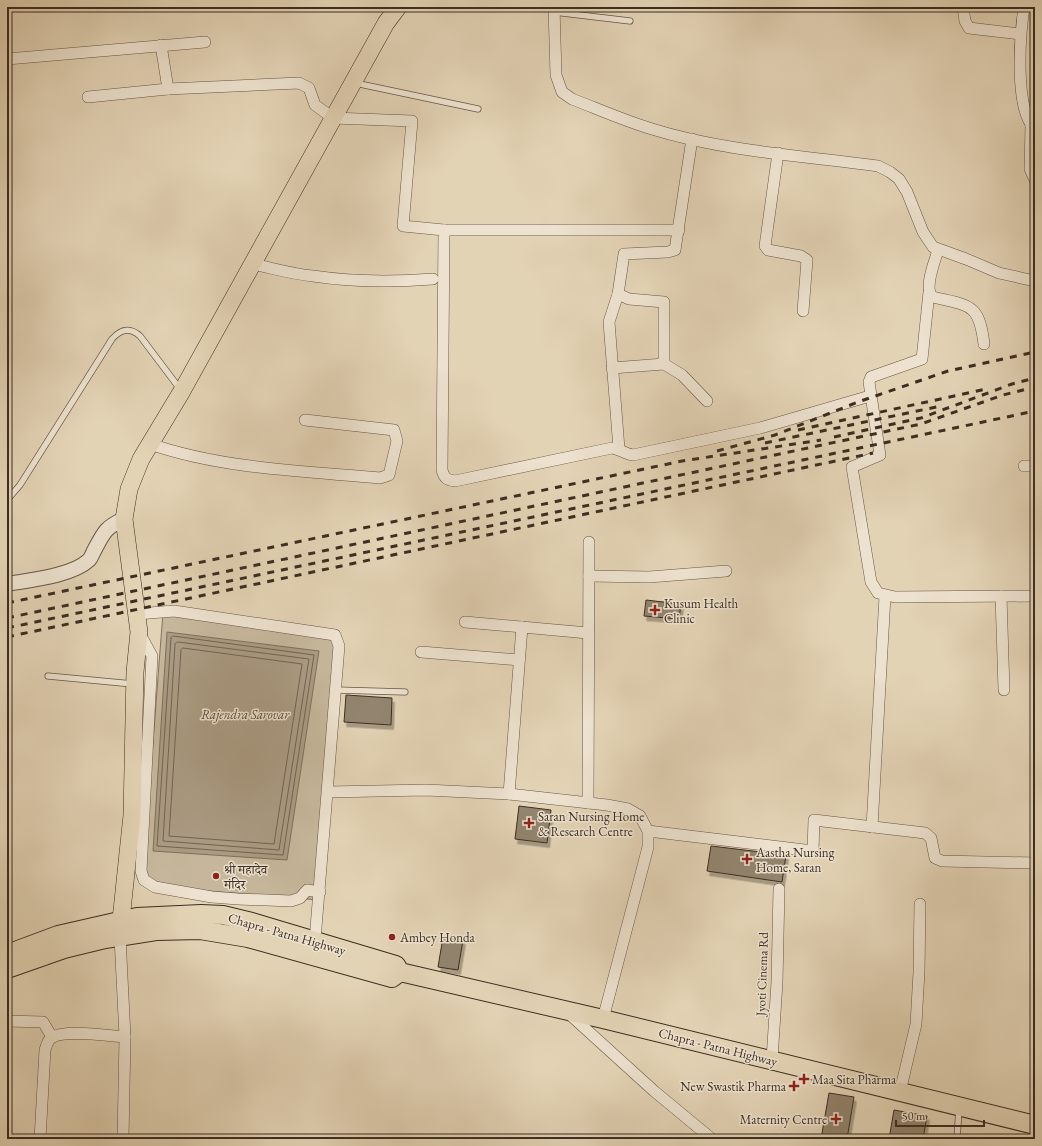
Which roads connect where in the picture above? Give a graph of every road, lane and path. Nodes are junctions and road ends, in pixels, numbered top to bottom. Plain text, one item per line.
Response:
1 (398, 7) edge
2 (963, 7) edge
3 (1024, 7) edge
4 (554, 10) edge
5 (630, 20) dead end
6 (1020, 34) junction
7 (205, 42) dead end
8 (161, 46) junction
9 (7, 59) edge
10 (353, 82) junction
11 (168, 89) junction
12 (88, 97) dead end
13 (478, 109) dead end
14 (333, 118) junction
15 (1033, 127) edge
16 (692, 139) junction
17 (778, 153) junction
18 (1035, 180) edge
19 (444, 230) junction
20 (679, 230) junction
21 (938, 250) junction
22 (252, 264) junction
23 (433, 279) dead end
24 (1035, 281) edge
25 (929, 292) junction
26 (618, 294) junction
27 (803, 311) dead end
28 (984, 344) dead end
29 (664, 364) junction
30 (612, 368) junction
31 (182, 391) junction
32 (870, 396) junction
33 (707, 401) dead end
34 (305, 420) dead end
35 (150, 444) junction
36 (619, 449) junction
37 (7, 500) edge
38 (124, 519) junction
39 (589, 542) dead end
40 (726, 571) dead end
41 (589, 576) junction
42 (7, 584) edge
43 (885, 596) junction
44 (1001, 596) junction
45 (1035, 596) edge
46 (137, 614) junction
47 (465, 622) dead end
48 (522, 627) junction
49 (139, 632) junction
50 (588, 633) junction
51 (421, 652) dead end
52 (519, 660) junction
53 (48, 676) dead end
54 (135, 684) junction
55 (336, 690) junction
56 (1004, 690) dead end
57 (405, 692) dead end
58 (328, 792) junction
59 (509, 794) junction
60 (588, 803) junction
61 (872, 827) junction
62 (648, 832) junction
63 (1035, 863) edge
64 (779, 889) dead end
65 (320, 892) junction
66 (920, 904) dead end
67 (120, 929) junction
68 (315, 940) junction
69 (7, 954) edge
70 (7, 969) edge
71 (400, 972) junction
72 (566, 1012) junction
73 (603, 1019) junction
74 (7, 1020) edge
75 (52, 1037) junction
76 (125, 1037) junction
77 (772, 1060) junction
78 (900, 1092) junction
79 (959, 1106) junction
80 (1035, 1125) edge
81 (40, 1139) edge
82 (123, 1139) edge
83 (712, 1139) edge
84 (957, 1139) edge

1 - 10 main road
2 - 6 street
3 - 6 street
4 - 5 lane
4 - 16 street
6 - 15 street
7 - 8 street
8 - 9 street
8 - 11 street
10 - 13 lane
10 - 14 main road
11 - 12 street
11 - 14 street
14 - 19 street
14 - 22 main road
15 - 18 street
16 - 17 street
16 - 20 street
17 - 21 street
17 - 27 street
19 - 20 street
19 - 36 street
20 - 26 street
21 - 24 street
21 - 25 street
22 - 23 street
22 - 31 main road
25 - 28 street
25 - 32 street
26 - 29 street
26 - 30 street
29 - 30 street
29 - 33 street
30 - 36 street
31 - 35 main road
31 - 37 lane
32 - 36 street
32 - 43 street
34 - 35 street
35 - 38 main road
38 - 42 street
38 - 46 main road
39 - 41 street
40 - 41 street
41 - 50 street
43 - 44 street
43 - 61 street
44 - 45 street
44 - 56 street
46 - 49 main road
46 - 55 street
47 - 48 street
48 - 50 street
48 - 52 street
49 - 54 main road
49 - 65 street
50 - 60 street
51 - 52 street
52 - 59 street
53 - 54 lane
54 - 67 main road
55 - 57 lane
55 - 58 street
58 - 59 street
58 - 65 street
59 - 60 street
60 - 62 street
61 - 62 street
61 - 63 street
62 - 73 street
64 - 77 street, Jyoti Cinema Rd
65 - 68 street
66 - 78 street
67 - 68 highway, Chapra - Patna Highway
67 - 69 highway, Chapra - Patna Highway
67 - 70 highway, Chapra - Patna Highway
67 - 71 highway, Chapra - Patna Highway
67 - 76 street
68 - 71 highway, Chapra - Patna Highway
71 - 72 highway, Chapra - Patna Highway
72 - 73 highway, Chapra - Patna Highway
72 - 83 street
73 - 77 highway, Chapra - Patna Highway
74 - 75 street
75 - 76 street
75 - 81 street
76 - 82 street
77 - 78 highway, Chapra - Patna Highway
78 - 79 highway, Chapra - Patna Highway
79 - 80 highway, Chapra - Patna Highway
79 - 84 lane

